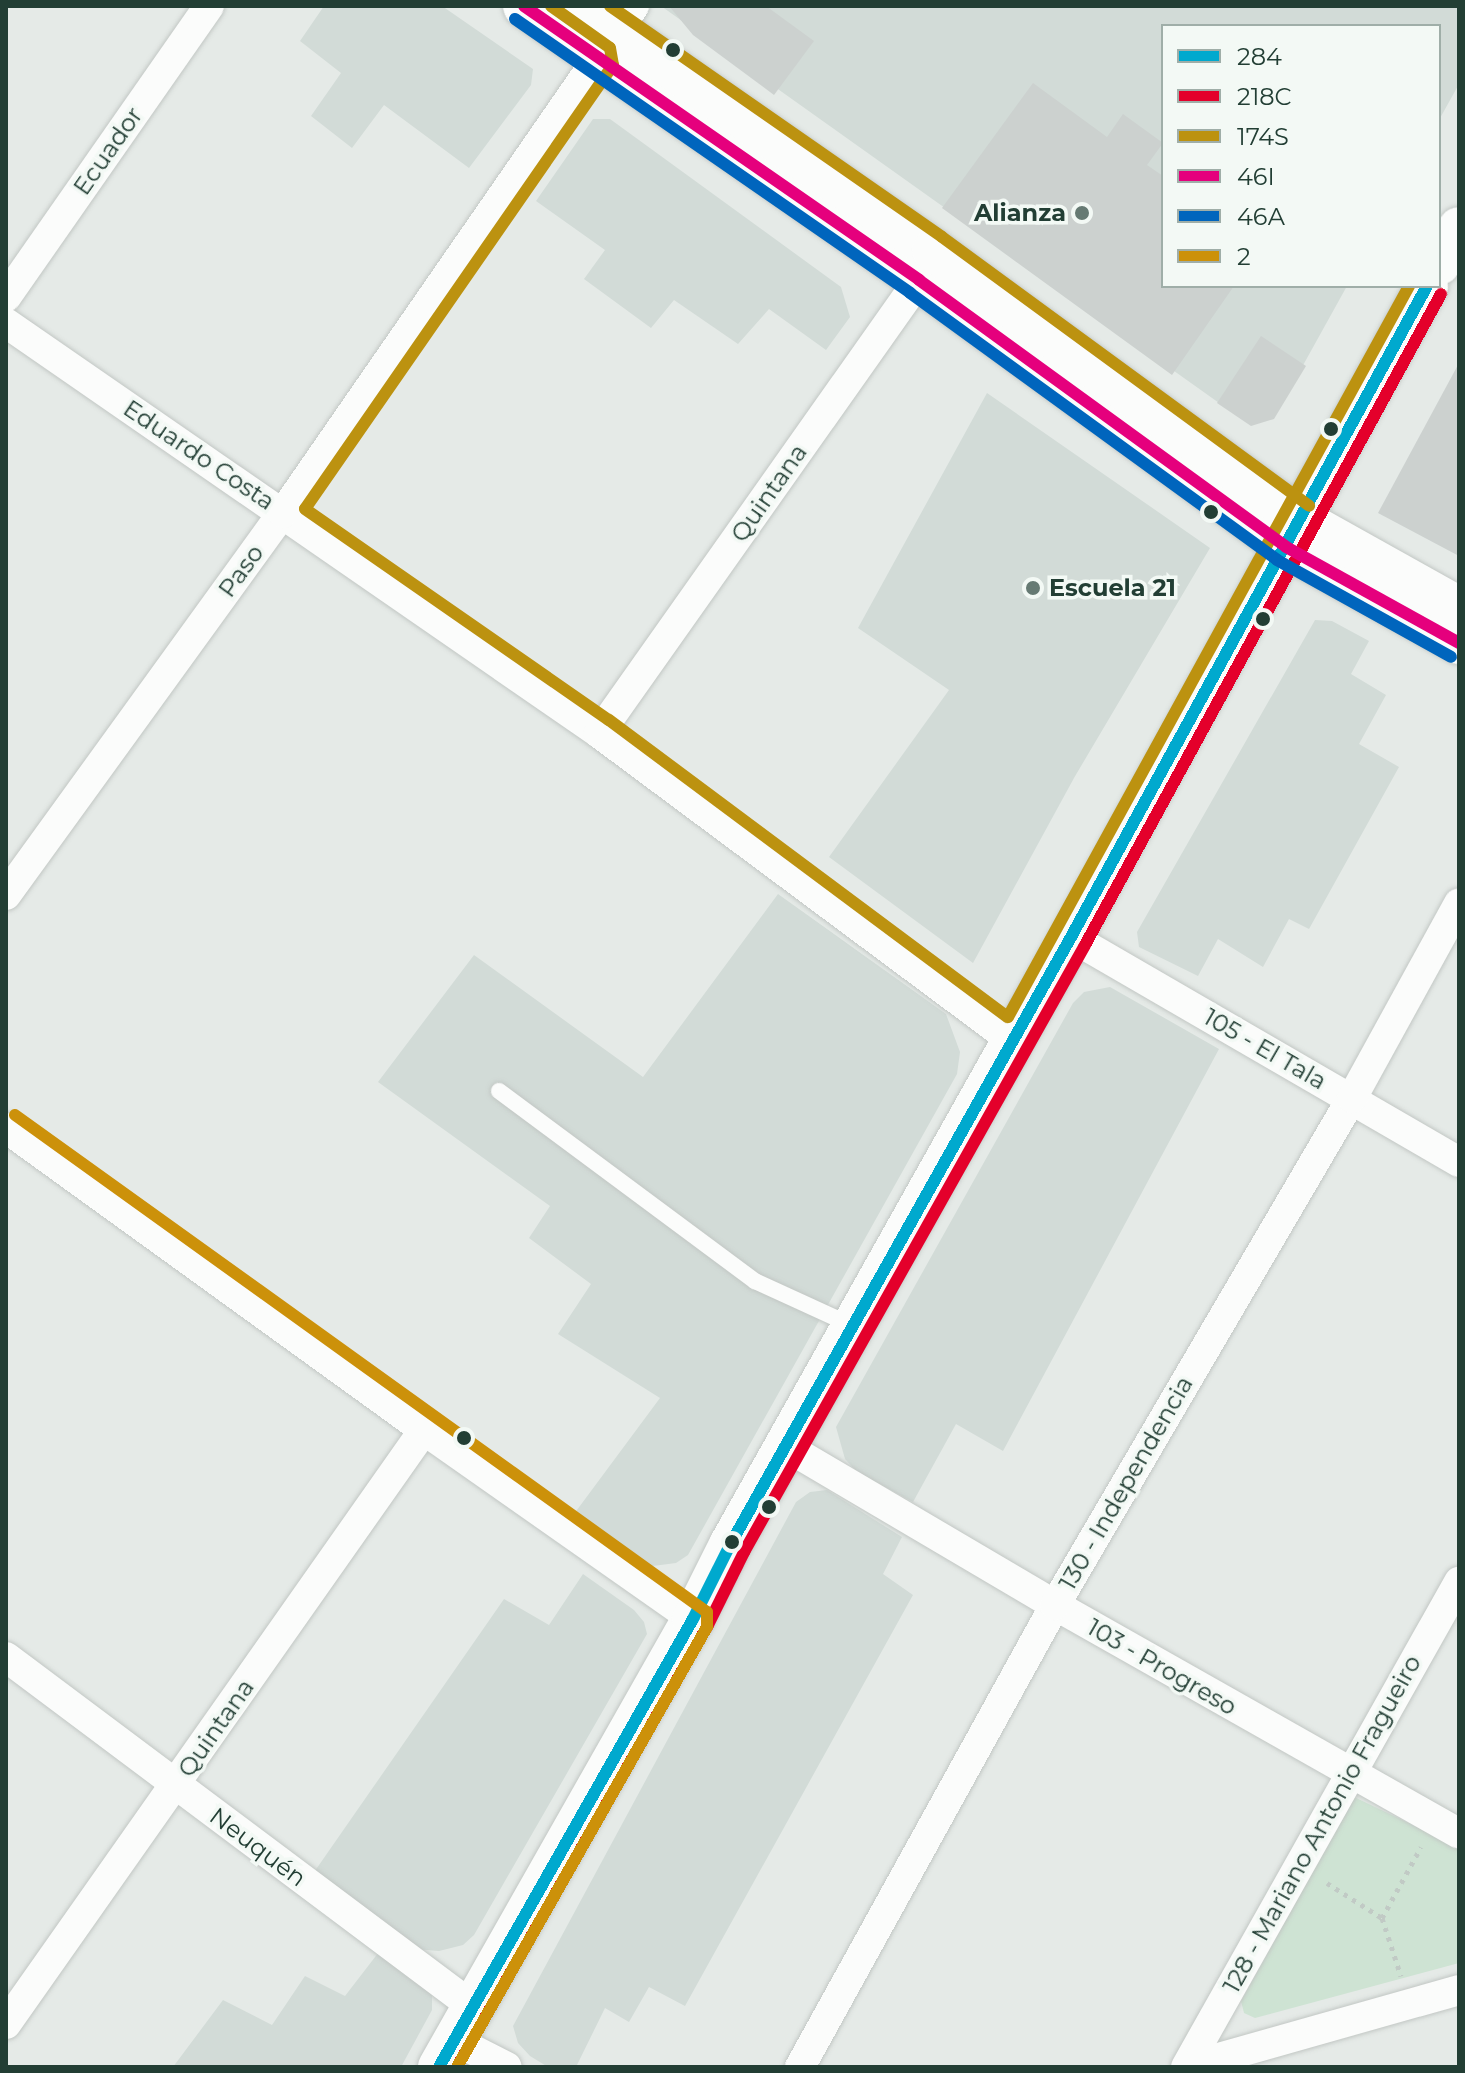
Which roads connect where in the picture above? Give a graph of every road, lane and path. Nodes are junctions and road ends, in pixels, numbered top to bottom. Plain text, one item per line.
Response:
1 (209, 6) edge
2 (524, 6) edge
3 (582, 6) edge
4 (616, 32) edge
5 (1459, 228) edge
6 (1441, 260) edge
7 (926, 265) junction
8 (1426, 288) edge
9 (6, 297) edge
10 (6, 323) edge
11 (283, 513) junction
12 (1293, 533) junction
13 (1459, 608) edge
14 (1459, 643) edge
15 (599, 733) junction
16 (6, 895) edge
17 (1459, 903) edge
18 (1071, 937) junction
19 (1013, 1041) junction
20 (499, 1091) dead end
21 (1352, 1098) junction
22 (6, 1128) edge
23 (1459, 1162) edge
24 (852, 1326) junction
25 (424, 1430) junction
26 (785, 1446) junction
27 (1459, 1582) edge
28 (1055, 1605) junction
29 (693, 1619) junction
30 (6, 1657) edge
31 (1351, 1774) junction
32 (176, 1786) junction
33 (1447, 1828) edge
34 (1300, 1865) junction
35 (1382, 1918) junction
36 (1459, 1990) edge
37 (1410, 2003) junction
38 (6, 2024) edge
39 (455, 2038) edge
40 (507, 2067) edge
41 (800, 2067) edge
42 (1186, 2067) edge

1 - 9 street, Ecuador
2 - 4 main road
3 - 4 main road
4 - 7 main road
4 - 11 street, Paso
5 - 6 main road
7 - 12 main road
7 - 15 street, Quintana
8 - 12 main road
10 - 11 street, Eduardo Costa
11 - 15 street, Eduardo Costa
11 - 16 street, Paso
12 - 13 main road
12 - 14 main road
12 - 18 main road
15 - 19 street, Eduardo Costa
17 - 21 street, 130 - Independencia
18 - 19 main road
18 - 21 street, 105 - El Tala
19 - 24 main road
20 - 24 lane
21 - 23 street, 105 - El Tala
21 - 28 street, 130 - Independencia
22 - 25 street
24 - 26 main road
25 - 29 street
25 - 32 street, Quintana
26 - 28 street, 103 - Progreso
26 - 29 main road
27 - 31 street, 128 - Mariano Antonio Fragueiro
28 - 31 street, 103 - Progreso
28 - 41 street, 130 - Independencia
29 - 39 main road
30 - 32 street, Neuquén
31 - 33 street, 103 - Progreso
31 - 34 street, 128 - Mariano Antonio Fragueiro
32 - 38 street, Quintana
32 - 39 street, Neuquén
33 - 35 path
34 - 35 path
34 - 42 street, 128 - Mariano Antonio Fragueiro
35 - 37 path
36 - 37 street
37 - 42 street
39 - 40 street, Neuquén

